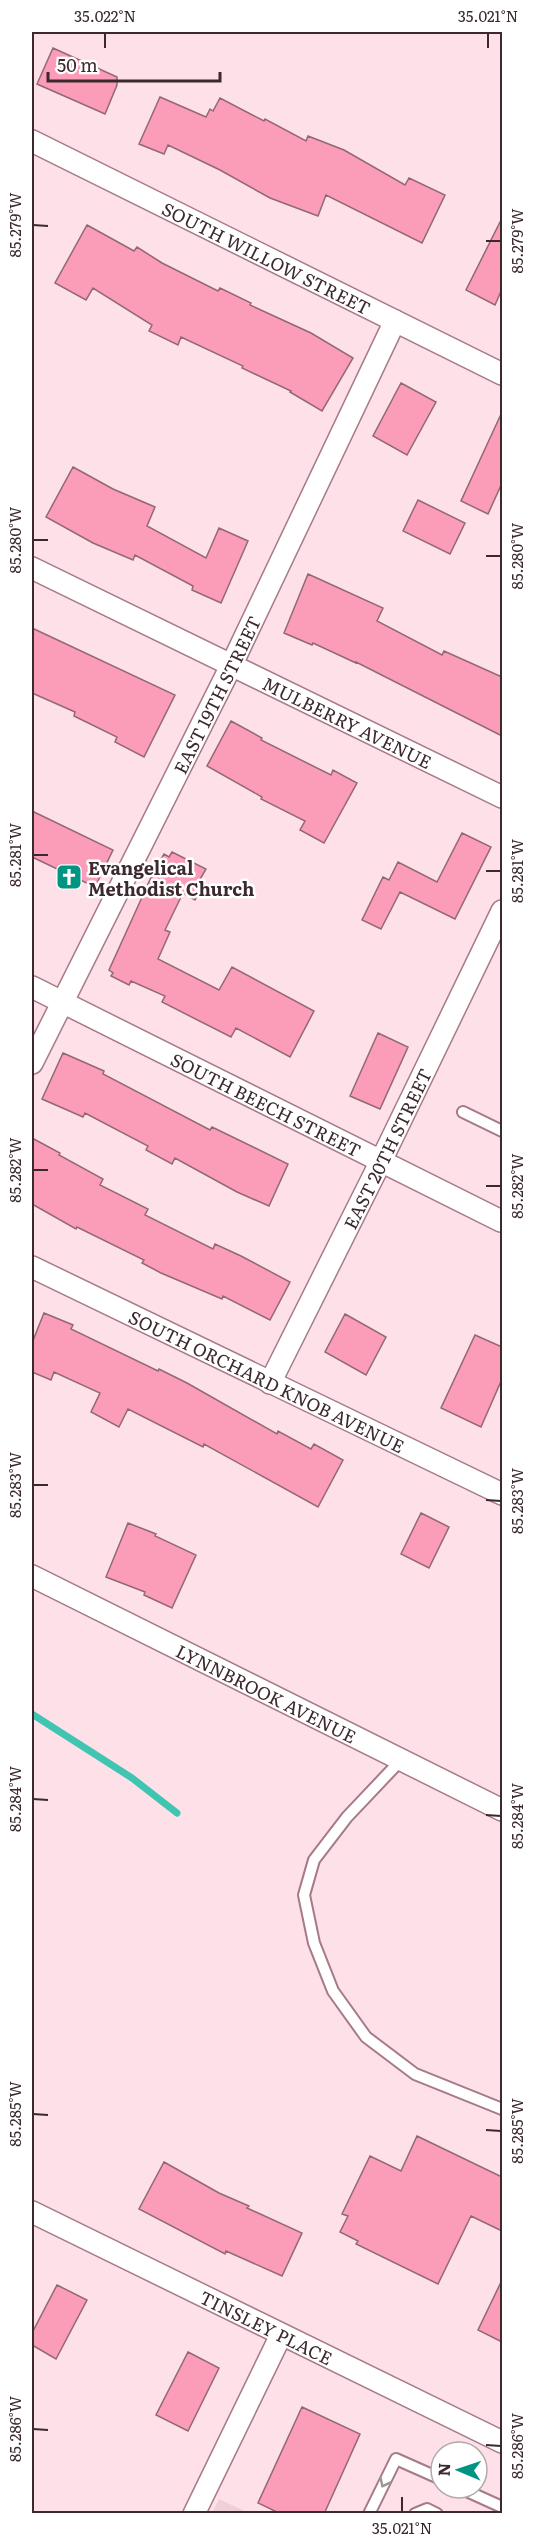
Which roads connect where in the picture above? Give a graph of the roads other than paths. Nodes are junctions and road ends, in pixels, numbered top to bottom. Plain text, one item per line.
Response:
1 (32, 141) edge
2 (396, 321) junction
3 (502, 374) edge
4 (32, 568) edge
5 (231, 666) junction
6 (502, 797) edge
7 (502, 911) edge
8 (32, 987) edge
9 (63, 1002) junction
10 (32, 1063) edge
11 (463, 1112) dead end
12 (502, 1131) edge
13 (381, 1161) junction
14 (501, 1221) edge
15 (32, 1267) edge
16 (270, 1383) junction
17 (502, 1494) edge
18 (32, 1576) edge
19 (402, 1760) junction
20 (502, 1810) edge
21 (502, 2109) edge
22 (32, 2212) edge
23 (281, 2335) junction
24 (502, 2442) edge
25 (429, 2474) edge
26 (487, 2500) edge
27 (502, 2507) edge
28 (194, 2514) edge
29 (369, 2514) edge
30 (415, 2514) edge
31 (437, 2514) edge

1 - 2 street, SOUTH WILLOW STREET
2 - 3 street, SOUTH WILLOW STREET
2 - 5 street, EAST 19TH STREET
4 - 5 street, MULBERRY AVENUE
5 - 6 street, MULBERRY AVENUE
5 - 9 street, EAST 19TH STREET
7 - 13 street, EAST 20TH STREET
8 - 9 street, SOUTH BEECH STREET
9 - 10 street, EAST 19TH STREET
9 - 13 street, SOUTH BEECH STREET
11 - 12 lane
13 - 14 street, SOUTH BEECH STREET
13 - 16 street, EAST 20TH STREET
15 - 16 street, SOUTH ORCHARD KNOB AVENUE
16 - 17 street, SOUTH ORCHARD KNOB AVENUE
18 - 19 street, LYNNBROOK AVENUE
19 - 20 street, LYNNBROOK AVENUE
19 - 21 lane
22 - 23 street, TINSLEY PLACE
23 - 24 street, TINSLEY PLACE
23 - 28 street
25 -> 29 lane
26 - 27 lane
30 - 31 lane

